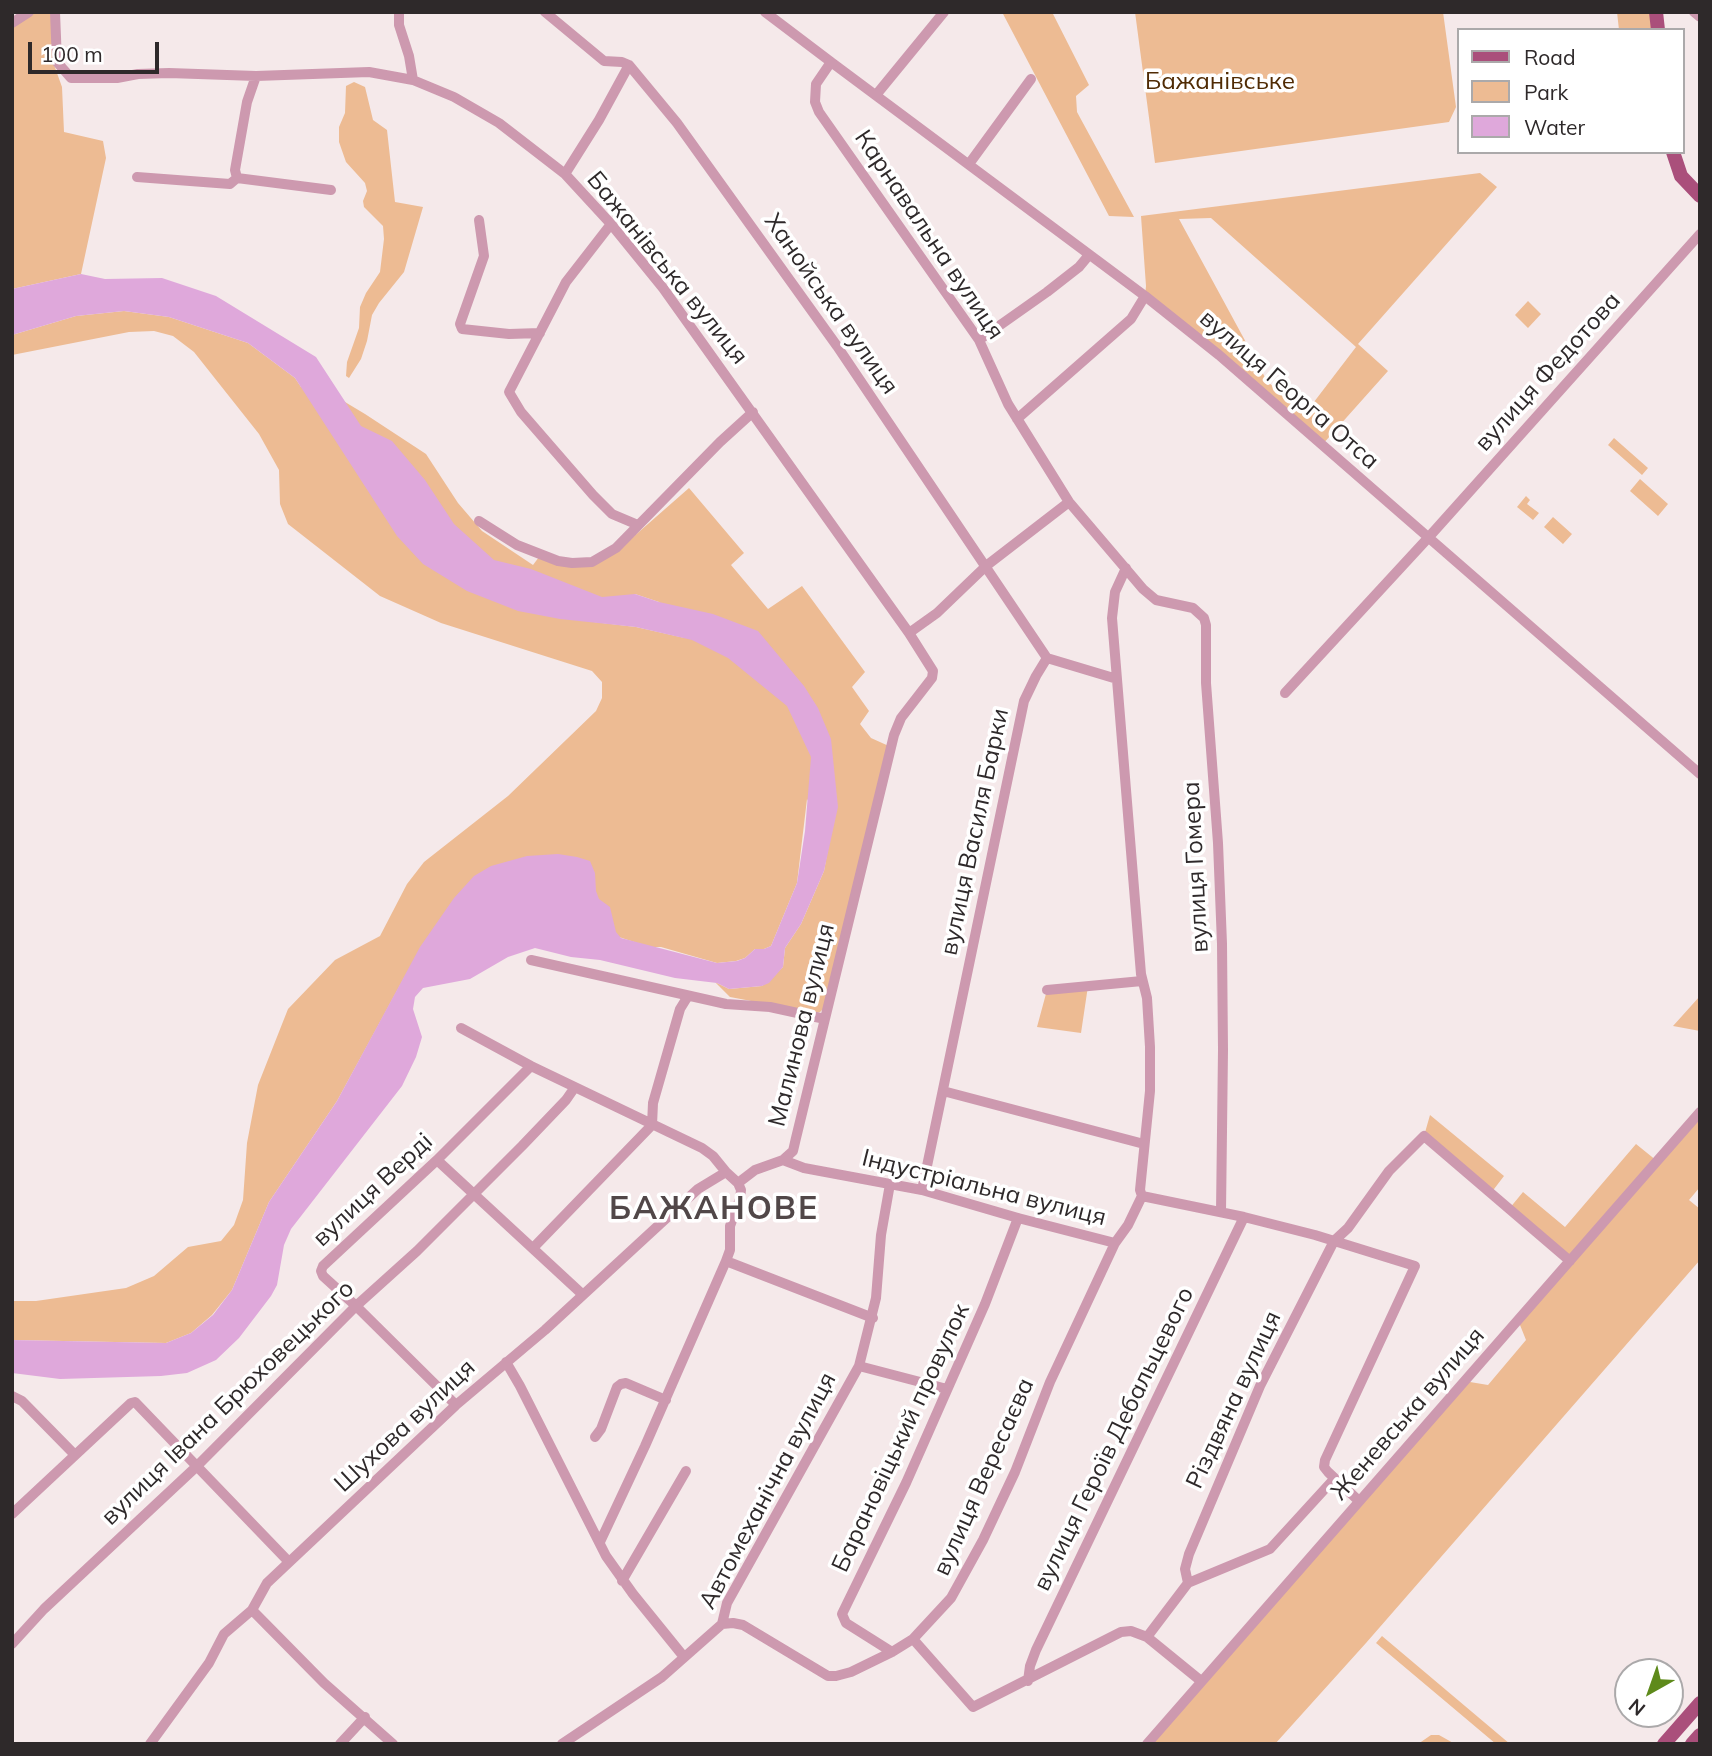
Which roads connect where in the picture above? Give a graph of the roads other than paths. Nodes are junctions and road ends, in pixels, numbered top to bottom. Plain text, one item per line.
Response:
1 (29, 12) edge
2 (55, 12) edge
3 (399, 12) edge
4 (545, 12) edge
5 (765, 12) edge
6 (944, 12) edge
7 (1694, 12) edge
8 (1700, 17) edge
9 (12, 23) edge
10 (831, 62) junction
11 (629, 65) junction
12 (256, 76) junction
13 (1031, 79) dead end
14 (413, 80) junction
15 (876, 95) junction
16 (1674, 154) edge
17 (969, 164) junction
18 (565, 174) junction
19 (137, 177) dead end
20 (237, 178) junction
21 (331, 190) dead end
22 (1700, 196) edge
23 (480, 220) dead end
24 (611, 225) junction
25 (1700, 234) edge
26 (1089, 255) junction
27 (1145, 296) junction
28 (540, 333) junction
29 (979, 340) junction
30 (753, 412) junction
31 (1017, 419) junction
32 (1069, 502) junction
33 (479, 522) dead end
34 (638, 525) junction
35 (1428, 538) junction
36 (986, 566) junction
37 (1126, 568) junction
38 (909, 633) junction
39 (1047, 658) junction
40 (1117, 678) junction
41 (1285, 693) dead end
42 (1700, 774) edge
43 (531, 960) dead end
44 (1142, 981) junction
45 (1046, 990) dead end
46 (688, 996) junction
47 (825, 1019) junction
48 (461, 1028) dead end
49 (531, 1066) junction
50 (575, 1087) junction
51 (943, 1091) junction
52 (1700, 1112) edge
53 (652, 1125) junction
54 (1144, 1144) junction
55 (437, 1160) junction
56 (783, 1160) junction
57 (726, 1172) junction
58 (738, 1183) junction
59 (890, 1184) junction
60 (922, 1190) junction
61 (475, 1194) junction
62 (1142, 1196) junction
63 (1221, 1212) junction
64 (1244, 1217) junction
65 (1018, 1218) junction
66 (1334, 1241) junction
67 (1115, 1242) junction
68 (533, 1248) junction
69 (1570, 1261) junction
70 (726, 1262) junction
71 (582, 1294) junction
72 (356, 1306) junction
73 (873, 1318) junction
74 (506, 1362) junction
75 (859, 1366) junction
76 (947, 1389) junction
77 (12, 1396) edge
78 (666, 1400) junction
79 (456, 1405) junction
80 (595, 1437) dead end
81 (75, 1455) junction
82 (196, 1467) junction
83 (686, 1471) dead end
84 (1334, 1479) junction
85 (1359, 1501) junction
86 (12, 1514) edge
87 (600, 1542) junction
88 (289, 1562) junction
89 (622, 1581) junction
90 (1188, 1583) junction
91 (252, 1610) junction
92 (722, 1624) junction
93 (1147, 1637) junction
94 (913, 1639) junction
95 (12, 1644) edge
96 (892, 1653) junction
97 (684, 1657) junction
98 (1028, 1681) junction
99 (1201, 1681) junction
100 (1700, 1703) edge
101 (365, 1717) junction
102 (1700, 1735) edge
103 (149, 1744) edge
104 (340, 1744) edge
105 (393, 1744) edge
106 (562, 1744) edge
107 (1147, 1744) edge
108 (1664, 1744) edge
109 (1692, 1744) edge

1 - 9 street
2 - 12 street, Бажанівська вулиця
3 - 14 street
4 - 11 street
5 - 10 street
6 - 15 street
7 - 8 street
10 - 15 street, вулиця Георга Отса
10 - 29 street, Карнавальна вулиця
11 - 18 street
11 - 36 street, Ханойська вулиця
12 - 14 street, Бажанівська вулиця
12 - 20 street
13 - 17 street
14 - 18 street, Бажанівська вулиця
15 - 17 street, вулиця Георга Отса
16 - 22 main road
17 - 26 street, вулиця Георга Отса
18 - 24 street, Бажанівська вулиця
19 - 20 street
20 - 21 street
23 - 28 street
24 - 28 street
24 - 30 street, Бажанівська вулиця
25 - 35 street, вулиця Федотова
26 - 27 street, вулиця Георга Отса
26 - 29 street
27 - 31 street
27 - 35 street, вулиця Георга Отса
28 - 34 street
29 - 31 street, Карнавальна вулиця
30 - 34 street
30 - 38 street, Бажанівська вулиця
31 - 32 street, Карнавальна вулиця
32 - 36 street
32 - 37 street, вулиця Гомера
33 - 34 street
35 - 41 street, вулиця Федотова
35 - 42 street, вулиця Георга Отса
36 - 38 street
36 - 39 street, Ханойська вулиця
37 - 40 street, Індустріальна вулиця
37 - 63 street, вулиця Гомера
38 - 47 street, Малинова вулиця
39 - 40 street
39 - 51 street, вулиця Василя Барки
40 - 44 street, Індустріальна вулиця
43 - 46 street
44 - 45 street
44 - 54 street, Індустріальна вулиця
46 - 47 street
46 - 53 street
47 - 56 street, Малинова вулиця
48 - 49 street
49 - 50 street
49 - 55 street, вулиця Верді
50 - 53 street
50 - 61 street, вулиця Івана Брюховецького
51 - 54 street
51 - 60 street, вулиця Василя Барки
52 - 69 street, Женевська вулиця
53 - 57 street
53 - 68 street
54 - 62 street, Індустріальна вулиця
55 - 61 street
55 - 72 street, вулиця Верді
56 - 58 street, Малинова вулиця
56 - 59 street, Індустріальна вулиця
57 - 58 street
57 - 71 street, Шухова вулиця
58 - 70 street
59 - 60 street, Індустріальна вулиця
59 - 73 street, Автомеханічна вулиця
60 - 65 street, Індустріальна вулиця
61 - 68 street
61 - 72 street, вулиця Івана Брюховецького
62 - 63 street
62 - 67 street, Індустріальна вулиця
63 - 64 street
64 - 66 street
64 - 98 street, вулиця Героїв Дебальцевого
65 - 67 street, Індустріальна вулиця
65 - 76 street, Барановіцький провулок
66 - 69 street, Різдвяна вулиця
66 - 84 street
66 - 90 street, Різдвяна вулиця
67 - 94 street, вулиця Вересаєва
68 - 71 street
69 - 85 street, Женевська вулиця
70 - 73 street
70 - 78 street
71 - 74 street, Шухова вулиця
72 - 79 street, вулиця Верді
72 - 82 street, вулиця Івана Брюховецького
73 - 75 street, Автомеханічна вулиця
74 - 79 street, Шухова вулиця
74 - 87 street
75 - 76 street
75 - 92 street, Автомеханічна вулиця
76 - 96 street, Барановіцький провулок
77 - 81 street
78 - 80 street
78 - 87 street
79 - 88 street, Шухова вулиця
81 - 82 street
81 - 86 street
82 - 88 street
82 - 95 street, вулиця Івана Брюховецького
83 - 89 street
84 - 85 street
84 - 90 street
85 - 99 street, Женевська вулиця
87 - 89 street
88 - 91 street, Шухова вулиця
89 - 97 street
90 - 93 street
91 - 101 street
91 - 103 street, Шухова вулиця
92 - 96 street, вулиця Вересаєва
92 - 97 street, Автомеханічна вулиця
93 - 98 street
93 - 99 street
94 - 96 street, вулиця Вересаєва
94 - 98 street
97 - 106 street, Автомеханічна вулиця
99 - 107 street, Женевська вулиця
100 - 108 main road
101 - 104 street
101 - 105 street
102 - 109 main road

